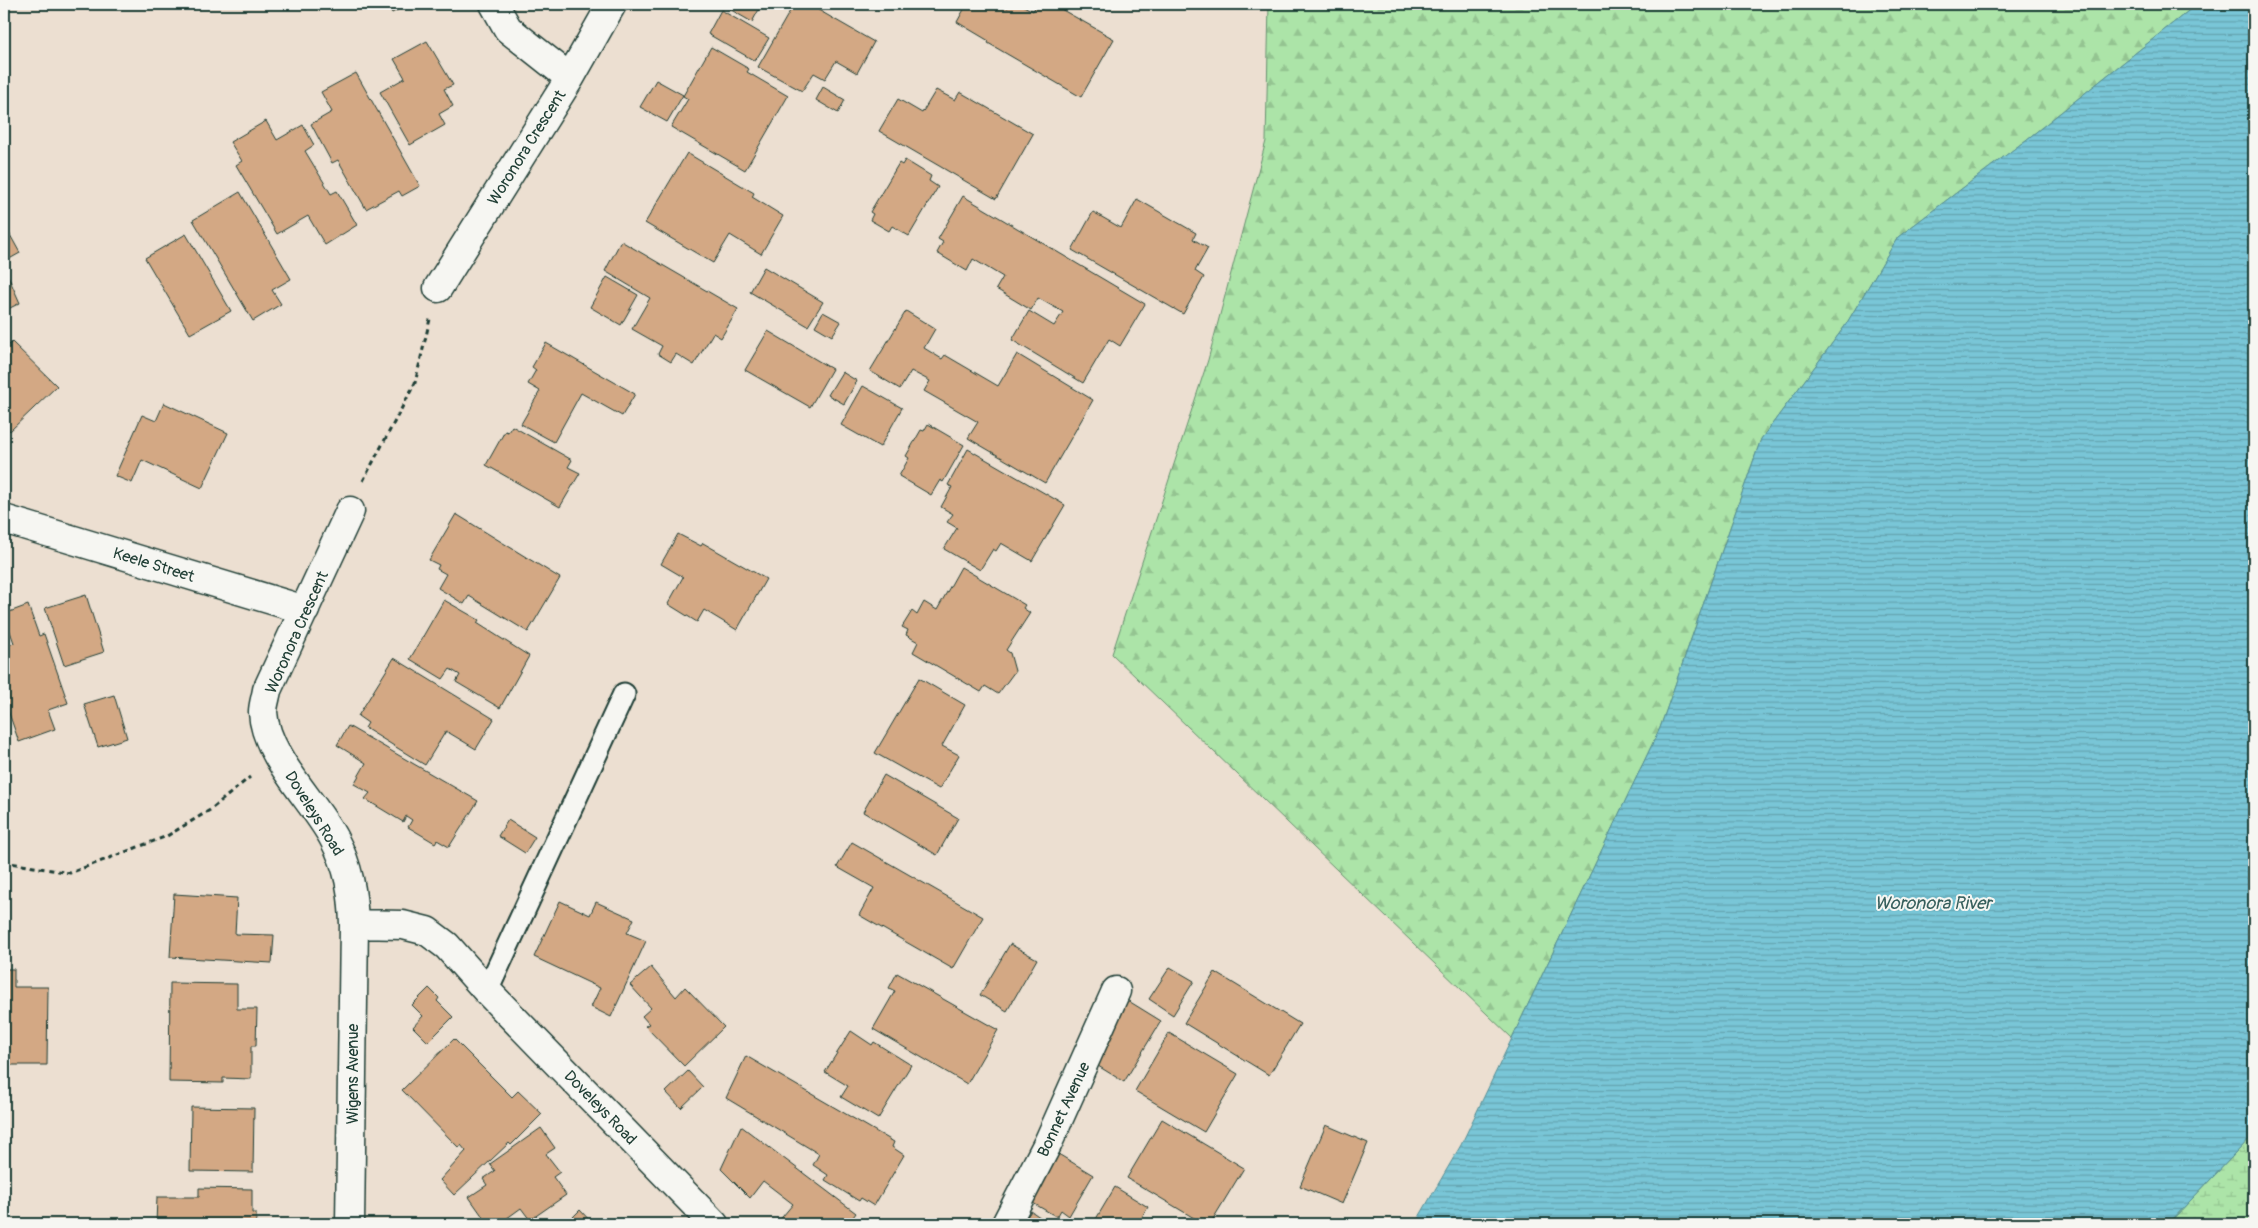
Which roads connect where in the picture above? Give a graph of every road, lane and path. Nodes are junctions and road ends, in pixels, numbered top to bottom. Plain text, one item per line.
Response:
1 (494, 4) edge
2 (612, 4) edge
3 (570, 78) junction
4 (438, 288) joint
5 (368, 470) dead end
6 (350, 511) dead end
7 (4, 519) edge
8 (304, 610) junction
9 (624, 694) dead end
10 (278, 755) junction
11 (4, 862) edge
12 (354, 924) junction
13 (487, 991) junction
14 (1116, 991) dead end
15 (350, 1224) edge
16 (714, 1224) edge
17 (1006, 1224) edge

1 - 3 street
2 - 3 street, Woronora Crescent
3 - 4 street, Woronora Crescent
4 - 5 path
6 - 8 street, Woronora Crescent
7 - 8 street, Keele Street
8 - 10 street, Woronora Crescent
9 - 13 lane
10 - 11 path
10 - 12 street, Doveleys Road
12 - 13 street, Doveleys Road
12 - 15 street, Wigens Avenue
13 - 16 street, Doveleys Road
14 - 17 street, Bonnet Avenue

